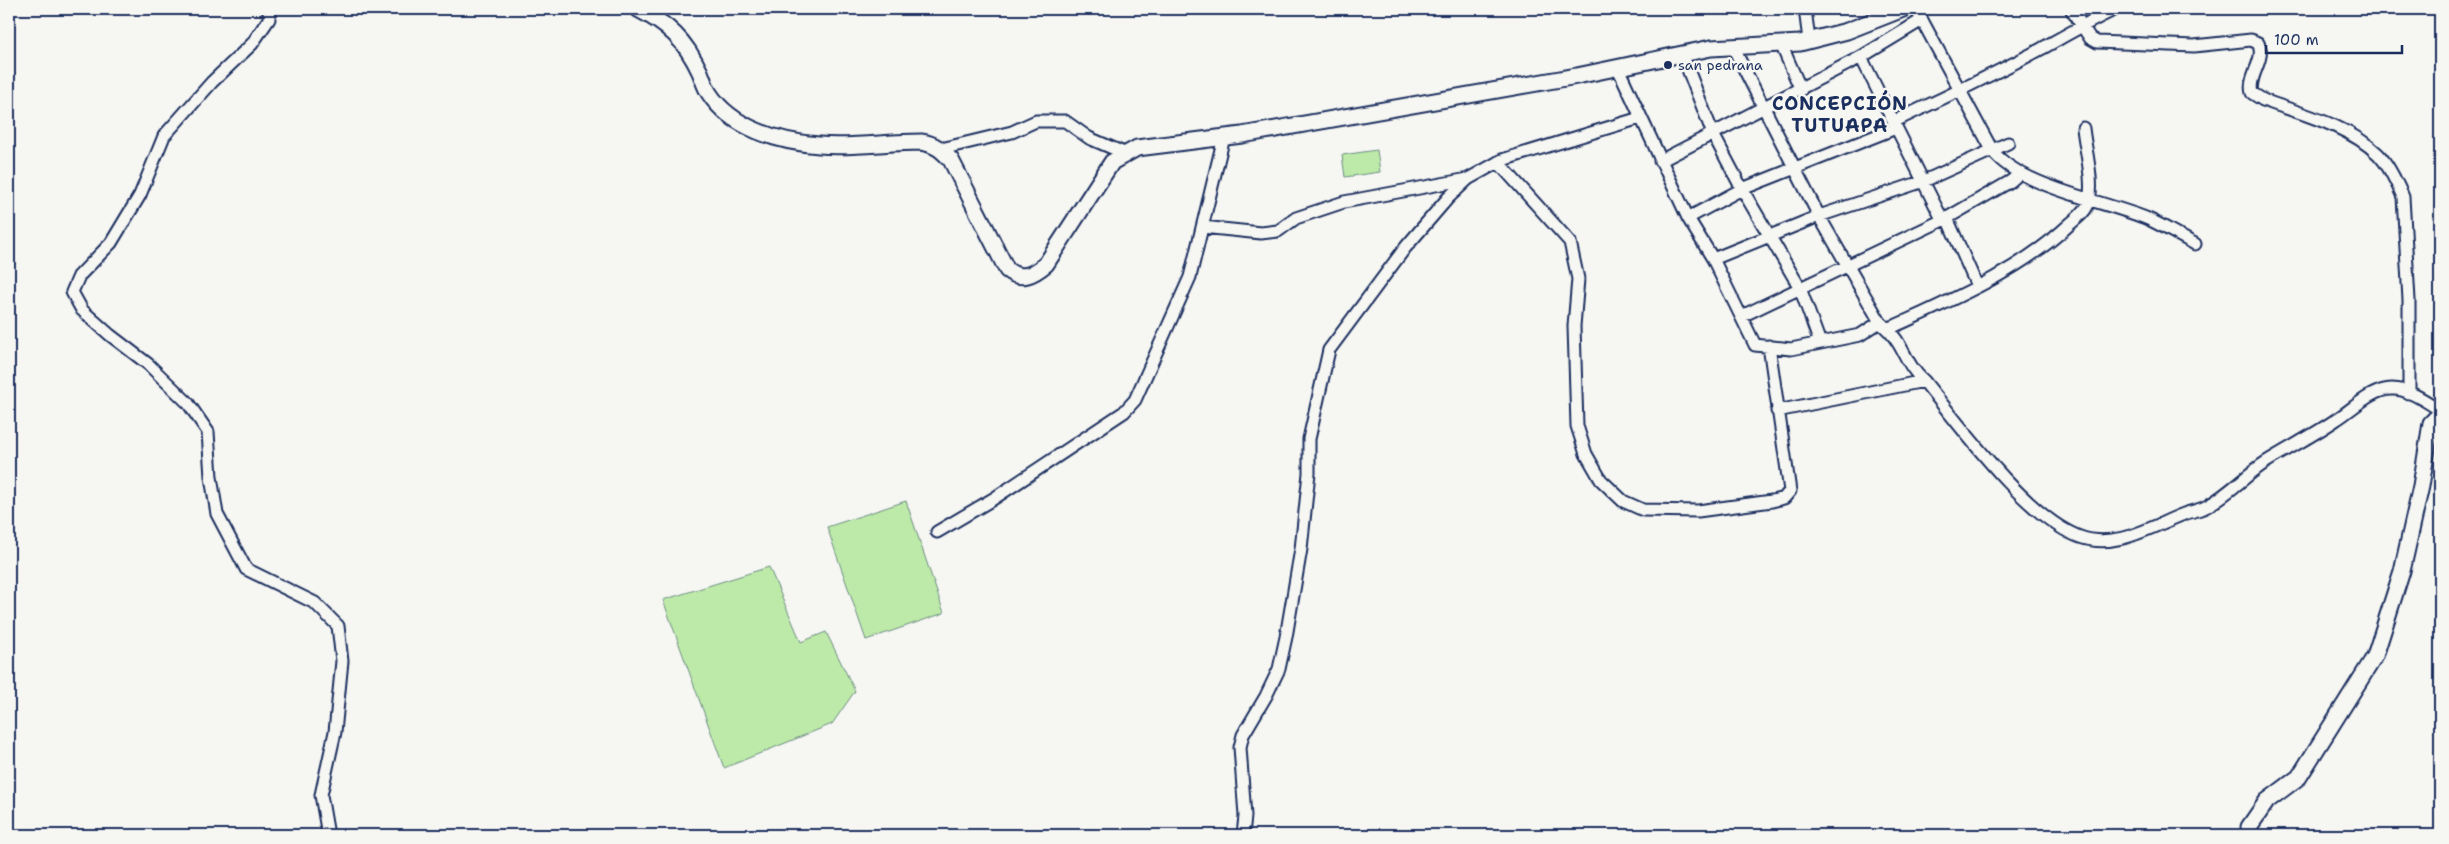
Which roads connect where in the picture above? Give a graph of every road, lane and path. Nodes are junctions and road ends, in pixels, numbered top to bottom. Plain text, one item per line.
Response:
1 (269, 9) edge
2 (638, 9) edge
3 (1806, 9) edge
4 (1903, 9) edge
5 (1916, 9) edge
6 (2071, 9) edge
7 (2116, 9) edge
8 (1922, 20) junction
9 (2082, 24) junction
10 (1809, 40) junction
11 (1781, 44) junction
12 (1733, 47) junction
13 (1682, 54) junction
14 (1862, 57) junction
15 (1618, 68) junction
16 (1960, 89) junction
17 (1801, 90) junction
18 (1764, 108) junction
19 (1640, 118) junction
20 (1895, 125) junction
21 (2083, 128) dead end
22 (1713, 134) junction
23 (1224, 137) junction
24 (2008, 143) dead end
25 (941, 149) junction
26 (1992, 150) junction
27 (1124, 154) junction
28 (1660, 161) junction
29 (1498, 162) junction
30 (1794, 168) junction
31 (2020, 173) junction
32 (1468, 179) junction
33 (1924, 181) junction
34 (1742, 189) junction
35 (2089, 202) junction
36 (1819, 216) junction
37 (1688, 218) junction
38 (1947, 218) junction
39 (1202, 227) junction
40 (1768, 236) junction
41 (2195, 244) dead end
42 (1713, 259) junction
43 (1846, 265) junction
44 (1977, 286) junction
45 (1800, 288) junction
46 (1742, 316) junction
47 (1883, 325) junction
48 (1820, 343) junction
49 (1768, 346) junction
50 (1924, 382) junction
51 (2409, 393) junction
52 (1777, 411) junction
53 (2440, 412) edge
54 (937, 532) dead end
55 (328, 835) edge
56 (1243, 835) edge
57 (2250, 835) edge

1 - 55 street
2 - 25 street
3 - 10 street
4 - 10 street
5 - 8 street
6 - 9 street
7 - 9 street
8 - 14 street
8 - 16 street
9 - 16 street
9 - 51 street
10 - 11 street
11 - 12 street
11 - 17 street
12 - 13 street
12 - 18 street
13 - 15 street
13 - 22 street
14 - 17 street
14 - 20 street
15 - 19 street
15 - 23 street
16 - 20 street
16 - 26 street
17 - 18 street
18 - 22 street
18 - 30 street
19 - 28 street
19 - 29 street
20 - 30 street
20 - 33 street
21 - 35 street
22 - 28 street
22 - 34 street
23 - 27 street
23 - 39 street
24 - 26 street
25 - 27 street
25 - 27 street
26 - 31 street
26 - 33 street
28 - 37 street
29 - 32 street
29 - 52 street
30 - 34 street
30 - 36 street
31 - 35 street
31 - 38 street
32 - 39 street
32 - 56 street
33 - 36 street
33 - 38 street
34 - 37 street
34 - 40 street
35 - 41 street
35 - 44 street
36 - 40 street
36 - 43 street
37 - 42 street
38 - 43 street
38 - 44 street
39 - 54 street
40 - 42 street
40 - 45 street
42 - 46 street
43 - 45 street
43 - 47 street
44 - 47 street
45 - 46 street
45 - 48 street
46 - 49 street
47 - 48 street
47 - 50 street
48 - 49 street
49 - 52 street
50 - 51 street
50 - 52 street
51 - 53 street
53 - 57 street

